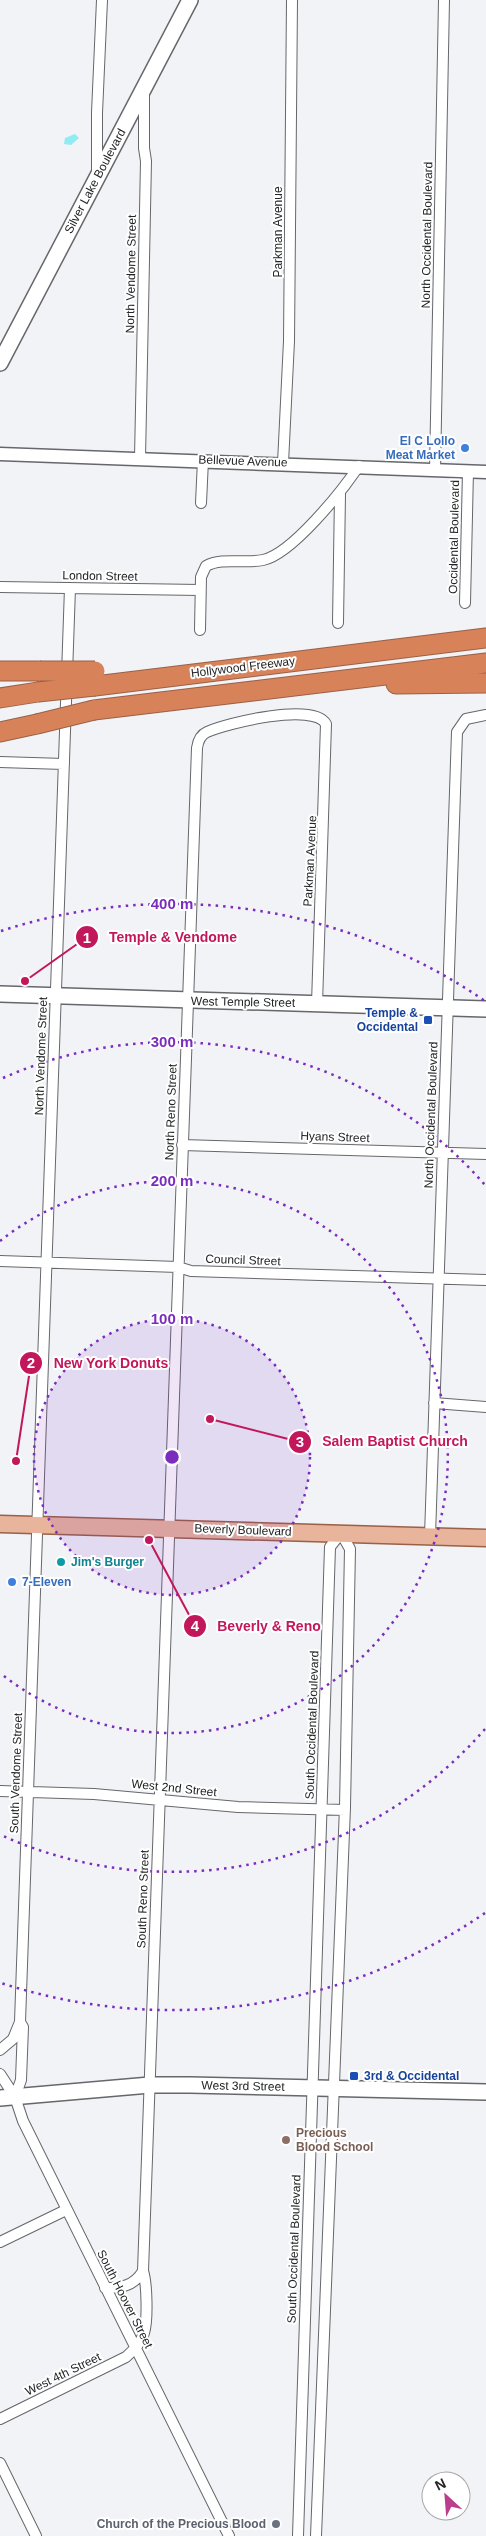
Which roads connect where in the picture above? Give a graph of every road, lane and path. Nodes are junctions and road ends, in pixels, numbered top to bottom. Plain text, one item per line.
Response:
1 (102, 0) edge
2 (190, 0) edge
3 (292, 0) edge
4 (444, 0) edge
5 (144, 90) junction
6 (97, 174) junction
7 (0, 363) edge
8 (0, 454) edge
9 (140, 458) junction
10 (203, 460) junction
11 (283, 463) junction
12 (359, 466) junction
13 (435, 470) junction
14 (468, 471) junction
15 (486, 472) edge
16 (340, 494) junction
17 (201, 503) dead end
18 (0, 587) edge
19 (70, 588) junction
20 (200, 590) junction
21 (465, 603) dead end
22 (338, 623) dead end
23 (200, 630) dead end
24 (486, 638) edge
25 (486, 663) edge
26 (0, 671) edge
27 (95, 678) junction
28 (486, 683) edge
29 (308, 685) junction
30 (0, 698) edge
31 (486, 715) edge
32 (37, 720) junction
33 (324, 720) joint
34 (0, 722) edge
35 (0, 732) edge
36 (0, 762) edge
37 (64, 764) junction
38 (0, 994) edge
39 (55, 996) junction
40 (187, 1001) junction
41 (317, 1004) junction
42 (447, 1008) junction
43 (486, 1009) edge
44 (182, 1145) junction
45 (442, 1152) junction
46 (486, 1154) edge
47 (0, 1261) edge
48 (46, 1262) junction
49 (178, 1268) junction
50 (438, 1279) junction
51 (486, 1280) edge
52 (434, 1403) junction
53 (486, 1407) edge
54 (0, 1524) edge
55 (37, 1524) junction
56 (170, 1528) junction
57 (341, 1533) junction
58 (430, 1536) junction
59 (486, 1538) edge
60 (0, 1790) edge
61 (28, 1792) junction
62 (159, 1799) junction
63 (321, 1808) junction
64 (345, 1810) junction
65 (20, 2022) junction
66 (0, 2050) edge
67 (0, 2074) edge
68 (150, 2085) junction
69 (312, 2087) junction
70 (334, 2088) junction
71 (486, 2092) edge
72 (7, 2098) edge
73 (66, 2210) junction
74 (0, 2242) edge
75 (142, 2271) junction
76 (105, 2288) junction
77 (136, 2348) junction
78 (0, 2419) edge
79 (0, 2462) edge
80 (36, 2536) edge
81 (229, 2536) edge
82 (298, 2536) edge
83 (316, 2536) edge

1 - 6 street
2 - 5 main road, Silver Lake Boulevard
3 - 11 street, Parkman Avenue
4 - 13 street, North Occidental Boulevard
5 - 6 main road, Silver Lake Boulevard
5 - 9 street, North Vendome Street
6 - 7 main road, Silver Lake Boulevard
8 - 9 street, Bellevue Avenue
9 - 10 street, Bellevue Avenue
10 - 11 street, Bellevue Avenue
10 - 17 street
11 - 12 street, Bellevue Avenue
12 - 13 street, Bellevue Avenue
12 - 16 street
13 - 14 street, Bellevue Avenue
14 - 15 street, Bellevue Avenue
14 - 21 street, Occidental Boulevard
16 - 20 street
16 - 22 street
18 - 19 street, London Street
19 - 20 street, London Street
19 - 37 street, North Vendome Street
20 - 23 street
24 - 27 highway, Hollywood Freeway
25 - 29 highway, Hollywood Freeway
26 - 27 highway, bridge
27 - 30 highway, Hollywood Freeway, bridge
28 - 29 highway
29 - 32 highway, Hollywood Freeway, bridge
31 - 42 street, North Occidental Boulevard
32 - 34 highway, Hollywood Freeway
32 - 35 highway
33 - 40 street, North Reno Street
33 - 41 street, Parkman Avenue
36 - 37 street
37 - 39 street, North Vendome Street
38 - 39 main road, West Temple Street
39 - 40 main road, West Temple Street
39 - 48 street, North Vendome Street
40 - 41 main road, West Temple Street
40 - 44 street, North Reno Street
41 - 42 main road, West Temple Street
42 - 43 main road, West Temple Street
42 - 45 street, North Occidental Boulevard
44 - 45 street, Hyans Street
44 - 49 street, North Reno Street
45 - 46 street, Hyans Street
45 - 50 street, North Occidental Boulevard
47 - 48 street, Council Street
48 - 49 street, Council Street
48 - 55 street, North Vendome Street
49 - 50 street, Council Street
49 - 56 street, North Reno Street
50 - 51 street, Council Street
50 - 52 street, North Occidental Boulevard
52 - 53 street
52 - 58 street, North Occidental Boulevard
54 - 55 main road, Beverly Boulevard
55 - 56 main road, Beverly Boulevard
55 - 61 street, South Vendome Street
56 - 57 main road, Beverly Boulevard
56 - 62 street, South Reno Street
57 - 58 main road, Beverly Boulevard
57 - 63 street, South Occidental Boulevard
57 - 64 street
58 - 59 main road, Beverly Boulevard
60 - 61 street, West 2nd Street
61 - 62 street, West 2nd Street
61 - 65 street, South Vendome Street
62 - 63 street, West 2nd Street
62 - 68 street, South Reno Street
63 - 64 street, West 2nd Street
63 - 69 street, South Occidental Boulevard
64 - 70 street
65 - 66 street
65 - 72 street, South Vendome Street
67 - 72 street, South Hoover Street
68 - 69 main road, West 3rd Street
68 - 72 main road, West 3rd Street
68 - 75 street, South Reno Street
69 - 70 main road, West 3rd Street
69 - 82 street, South Occidental Boulevard
70 - 71 main road, West 3rd Street
70 - 83 street
72 - 73 street, South Hoover Street
73 - 74 street
73 - 76 street, South Hoover Street
75 - 76 street
75 - 77 street, South Reno Street
76 - 77 street, South Hoover Street
77 - 78 street, West 4th Street
77 - 81 street, South Hoover Street
79 - 80 street

